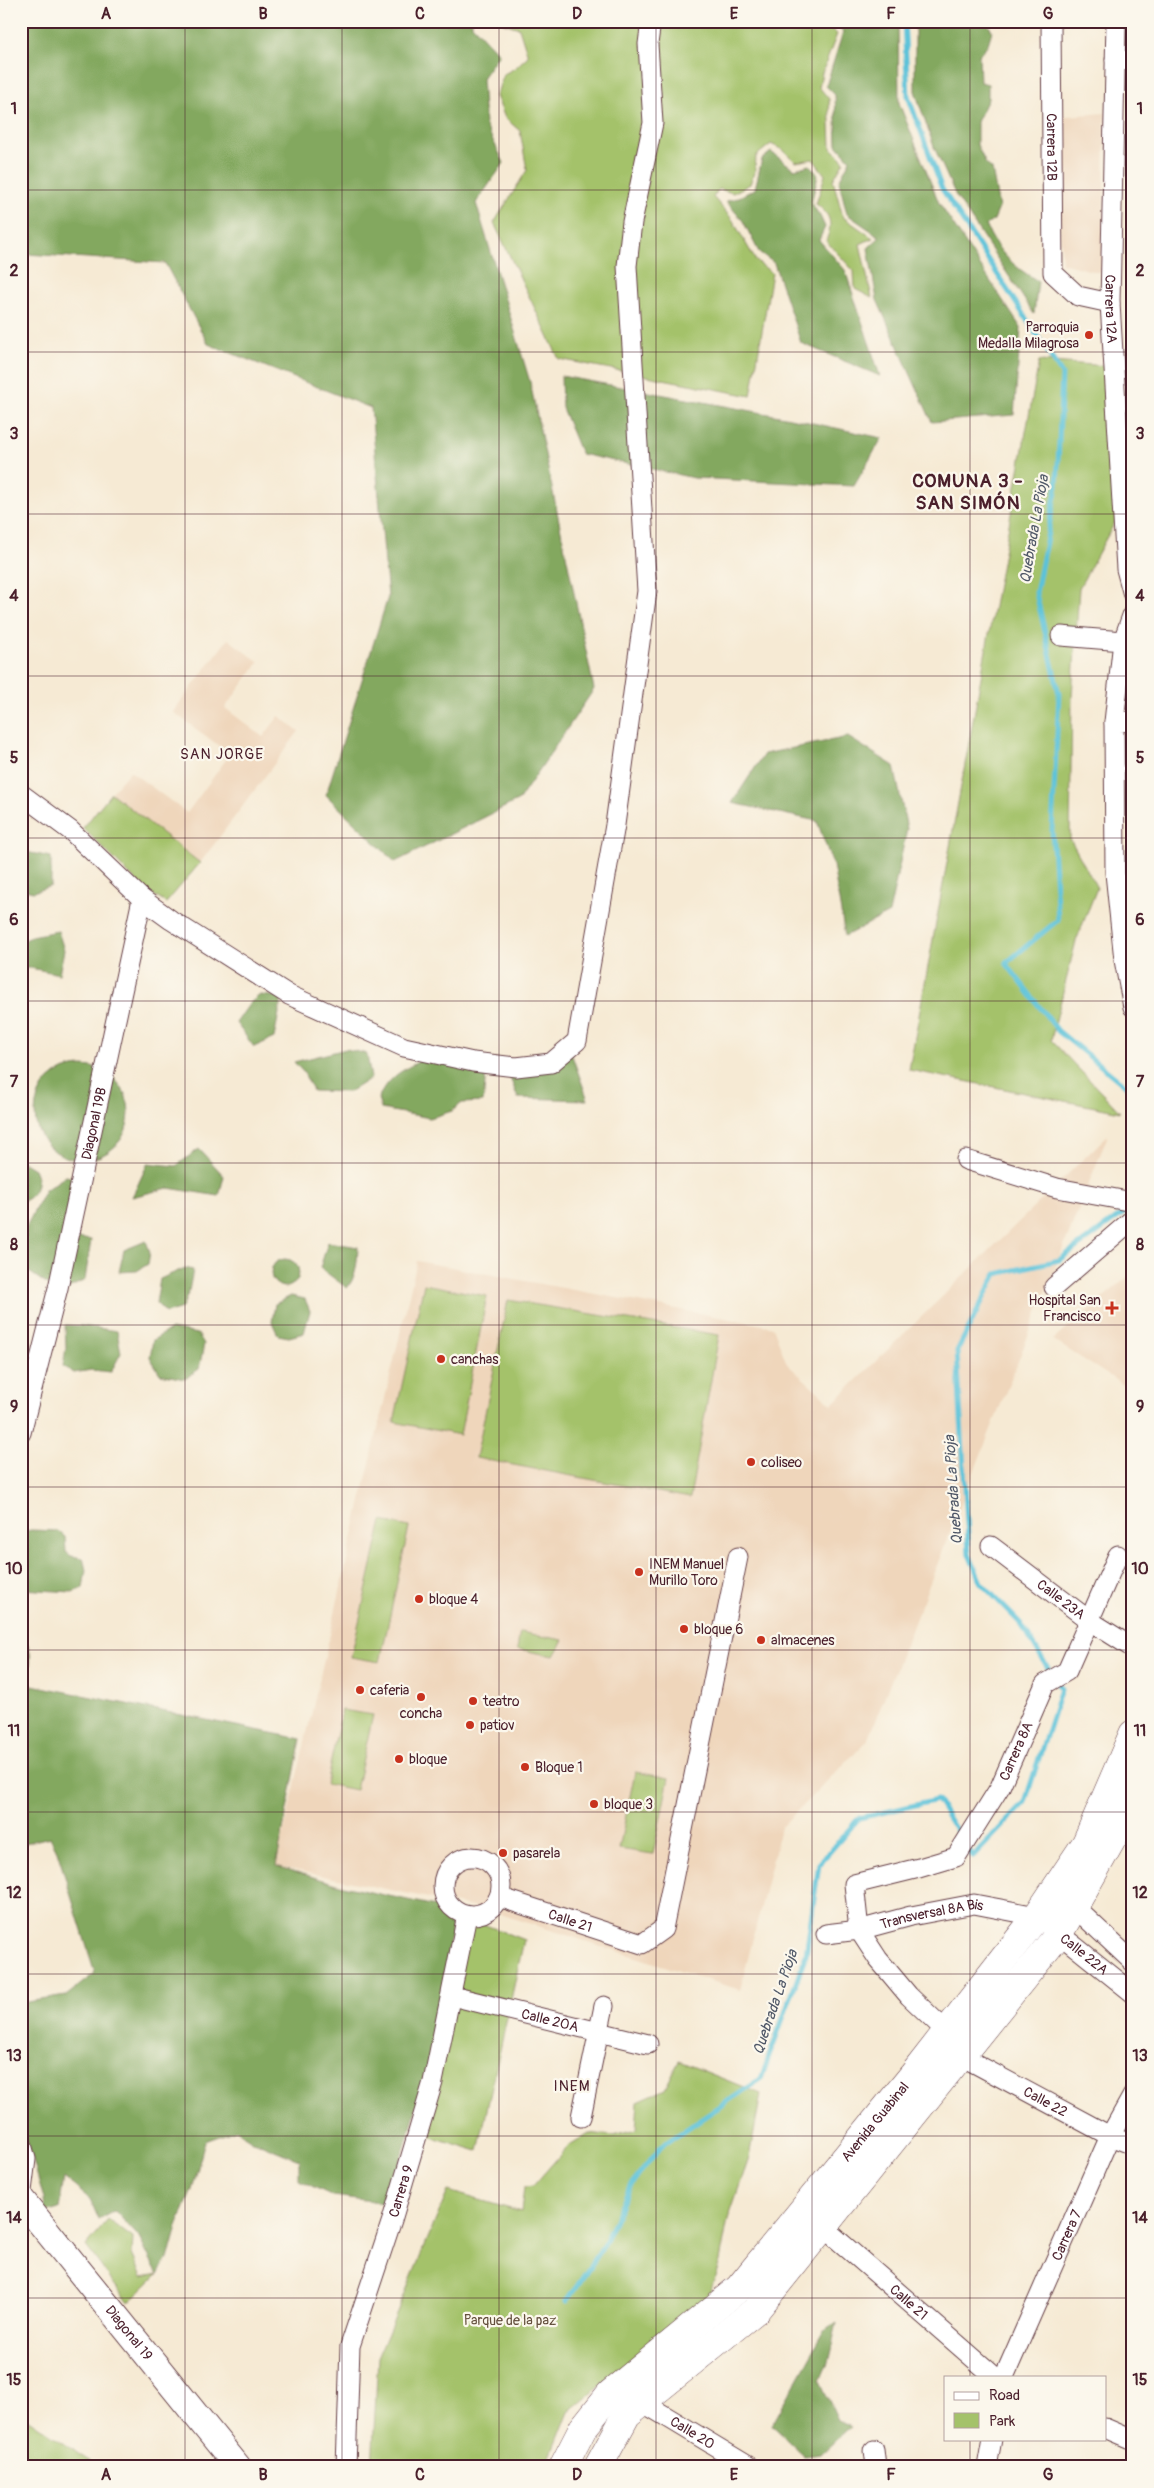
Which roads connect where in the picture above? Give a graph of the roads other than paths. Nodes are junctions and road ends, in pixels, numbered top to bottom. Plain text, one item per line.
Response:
1 (650, 21) edge
2 (1051, 21) edge
3 (1116, 21) edge
4 (1124, 61) edge
5 (1110, 303) junction
6 (1133, 595) edge
7 (1133, 613) edge
8 (1061, 636) dead end
9 (1124, 641) junction
10 (1133, 720) edge
11 (1114, 722) junction
12 (21, 794) edge
13 (1124, 872) edge
14 (142, 899) junction
15 (1133, 1007) edge
16 (966, 1160) dead end
17 (1129, 1201) edge
18 (1133, 1219) edge
19 (1054, 1287) dead end
20 (21, 1433) edge
21 (992, 1546) dead end
22 (1118, 1555) dead end
23 (738, 1557) dead end
24 (1090, 1622) junction
25 (1133, 1648) edge
26 (1133, 1734) edge
27 (1133, 1790) edge
28 (1124, 1835) edge
29 (1054, 1890) junction
30 (499, 1897) junction
31 (1076, 1906) junction
32 (467, 1915) junction
33 (1037, 1916) junction
34 (859, 1930) junction
35 (826, 1934) dead end
36 (1058, 1935) junction
37 (1133, 1962) edge
38 (1133, 1993) edge
39 (452, 1996) junction
40 (604, 2006) dead end
41 (945, 2030) junction
42 (599, 2032) junction
43 (648, 2044) dead end
44 (961, 2056) junction
45 (1133, 2095) edge
46 (581, 2117) dead end
47 (1110, 2136) junction
48 (21, 2141) edge
49 (1133, 2145) edge
50 (21, 2199) edge
51 (823, 2228) junction
52 (994, 2376) edge
53 (1004, 2376) edge
54 (651, 2408) junction
55 (1106, 2428) edge
56 (992, 2440) edge
57 (1133, 2440) edge
58 (238, 2467) edge
59 (346, 2467) edge
60 (563, 2467) edge
61 (598, 2467) edge
62 (750, 2467) edge
63 (987, 2467) edge

1 - 14 street
2 - 5 street, Carrera 12B
3 - 4 street, Carrera 12A
4 - 5 street, Carrera 12A
5 - 6 street, Carrera 12A
7 - 9 street
8 - 9 street
9 - 11 street
10 - 11 street
11 - 13 street
12 - 14 street
13 - 15 street
14 - 20 street, Diagonal 19B
16 - 17 street
18 - 19 street
21 - 24 street, Calle 23A
22 - 24 street, Carrera 8A
23 - 30 street, Calle 21
24 - 25 street, Calle 23A
24 - 34 street, Carrera 8A
26 - 29 main road, Avenida Guabinal
27 - 28 main road, Avenida Guabinal
28 - 31 main road, Avenida Guabinal
29 - 31 street, Calle 22A
29 - 33 main road, Avenida Guabinal
30 - 32 street
30 - 32 street
31 - 36 main road, Avenida Guabinal
31 - 37 street, Calle 22A
32 - 39 street, Carrera 9
33 - 34 street, Transversal 8A Bis
33 - 36 street, Calle 22A
33 - 41 main road, Avenida Guabinal
34 - 35 street, Transversal 8A Bis
34 - 41 street
36 - 38 street, Calle 22A
36 - 44 main road, Avenida Guabinal
39 - 42 street, Calle 20A
39 - 59 street, Carrera 9
40 - 42 street
41 - 60 main road, Avenida Guabinal
42 - 43 street, Calle 20A
42 - 46 street
44 - 47 street, Calle 22
44 - 51 main road, Avenida Guabinal
45 - 47 street, Carrera 7
47 - 49 street, Calle 22
47 - 53 street, Carrera 7
48 - 50 street
50 - 58 street, Diagonal 19
51 - 52 street, Calle 21
51 - 54 main road, Avenida Guabinal
54 - 61 main road, Avenida Guabinal
54 - 62 street, Calle 20
55 - 57 street
56 - 63 street

